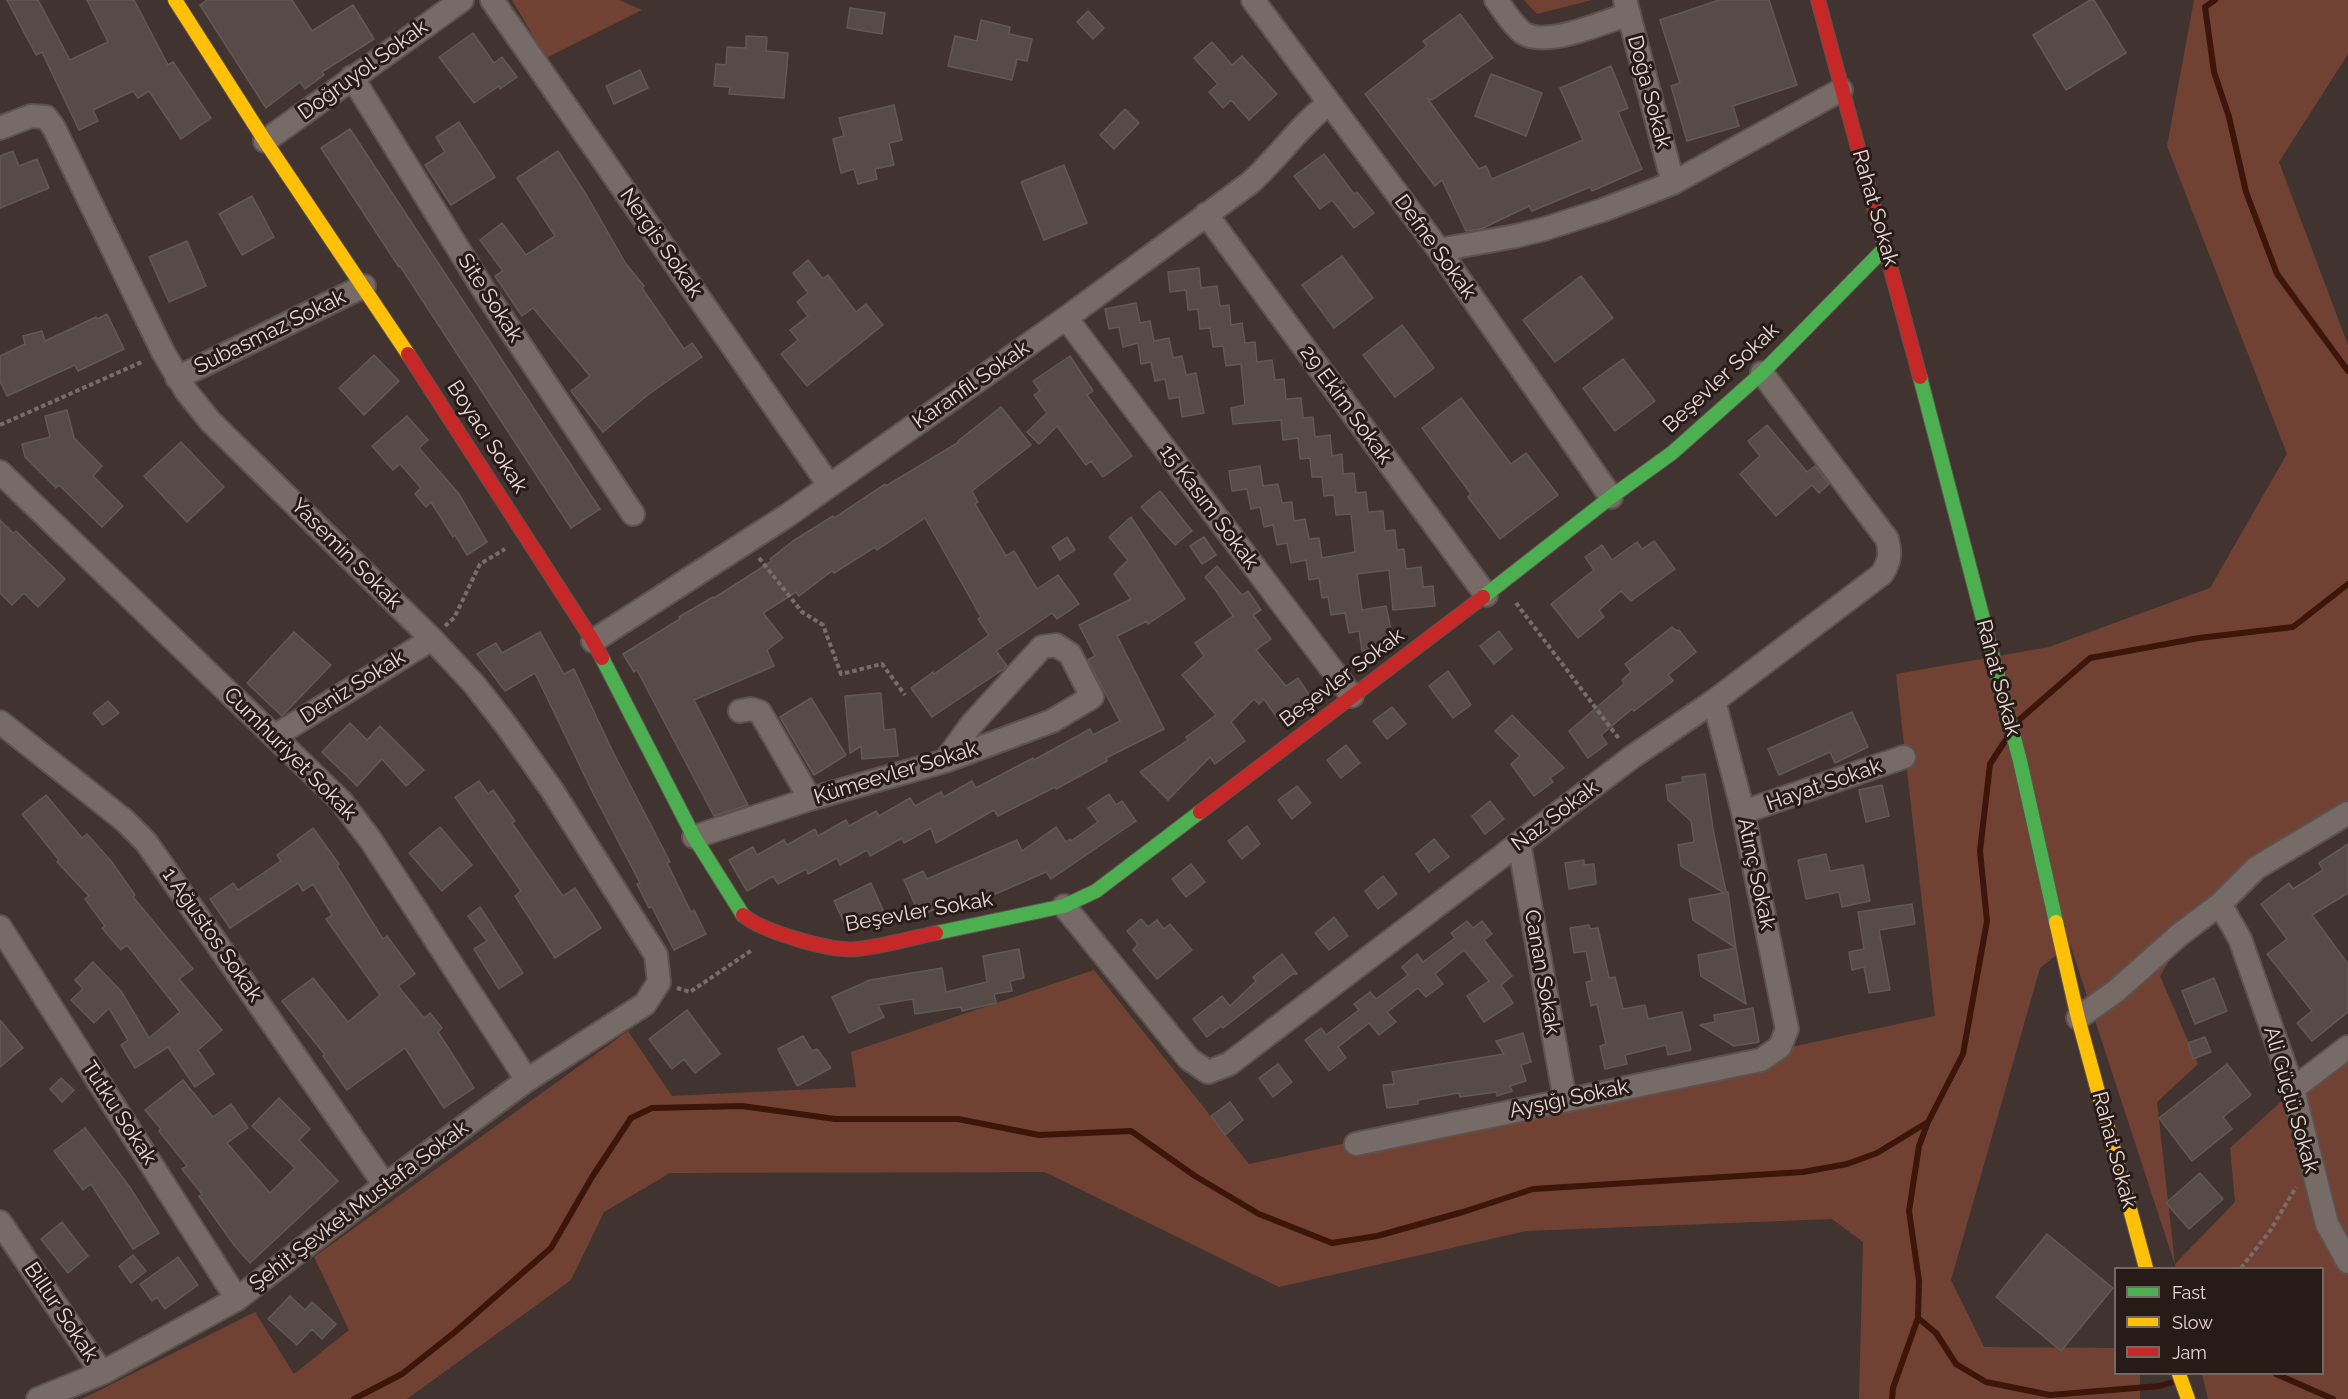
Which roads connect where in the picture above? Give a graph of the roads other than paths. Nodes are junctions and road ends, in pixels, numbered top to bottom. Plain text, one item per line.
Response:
1 (175, 0) edge
2 (462, 0) edge
3 (492, 0) edge
4 (1253, 0) edge
5 (1496, 0) edge
6 (1818, 0) edge
7 (1627, 7) edge
8 (352, 77) junction
9 (1841, 90) junction
10 (1329, 103) junction
11 (0, 128) edge
12 (265, 141) junction
13 (1673, 183) junction
14 (1206, 214) junction
15 (1886, 246) junction
16 (1439, 250) junction
17 (364, 286) junction
18 (1066, 318) junction
19 (1762, 373) junction
20 (177, 378) junction
21 (0, 471) edge
22 (829, 486) junction
23 (1611, 497) junction
24 (633, 514) dead end
25 (1493, 589) junction
26 (432, 639) junction
27 (594, 641) junction
28 (1352, 696) junction
29 (1714, 701) junction
30 (740, 711) dead end
31 (0, 722) edge
32 (275, 736) junction
33 (1904, 758) dead end
34 (945, 761) junction
35 (810, 800) junction
36 (1743, 812) junction
37 (2348, 813) edge
38 (694, 837) junction
39 (1519, 843) junction
40 (2220, 904) junction
41 (1064, 906) junction
42 (739, 912) joint
43 (0, 927) edge
44 (659, 982) joint
45 (2078, 1018) junction
46 (1780, 1047) joint
47 (2348, 1047) edge
48 (527, 1080) junction
49 (2293, 1089) junction
50 (1565, 1100) junction
51 (1356, 1144) dead end
52 (385, 1185) junction
53 (0, 1222) edge
54 (2348, 1262) edge
55 (2145, 1267) edge
56 (237, 1299) junction
57 (102, 1374) junction
58 (2179, 1375) edge
59 (2187, 1398) edge
60 (38, 1399) edge

1 - 12 street, Boyacı Sokak
2 - 8 street, Doğruyol Sokak
3 - 22 street, Nergis Sokak
4 - 10 street, Defne Sokak
5 - 7 street
6 - 9 street, Rahat Sokak
7 - 13 street, Doğa Sokak
8 - 12 street, Doğruyol Sokak
8 - 24 street, Site Sokak
9 - 13 street
9 - 15 street, Rahat Sokak
10 - 14 street, Karanfil Sokak
10 - 16 street, Defne Sokak
11 - 20 street, Yasemin Sokak
12 - 17 street, Boyacı Sokak
13 - 16 street
14 - 18 street, Karanfil Sokak
14 - 25 street, 29 Ekim Sokak
15 - 19 street, Beşevler Sokak
15 - 45 street, Rahat Sokak
16 - 23 street, Defne Sokak
17 - 20 street, Subasmaz Sokak
17 - 27 street, Boyacı Sokak
18 - 22 street, Karanfil Sokak
18 - 28 street, 15 Kasım Sokak
19 - 23 street, Beşevler Sokak
19 - 29 street, Naz Sokak
20 - 26 street, Yasemin Sokak
21 - 32 street, Cumhuriyet Sokak
22 - 27 street, Karanfil Sokak
23 - 25 street, Beşevler Sokak
25 - 28 street, Beşevler Sokak
26 - 32 street, Deniz Sokak
26 - 44 street, Yasemin Sokak
27 - 38 street, Boyacı Sokak
28 - 41 street, Beşevler Sokak
29 - 36 street, Atınç Sokak
29 - 39 street, Naz Sokak
30 - 35 street
31 - 52 street, 1 Ağustos Sokak
32 - 48 street, Cumhuriyet Sokak
33 - 36 street, Hayat Sokak
34 - 34 street, Kümeevler Sokak
34 - 35 street, Kümeevler Sokak
35 - 38 street, Kümeevler Sokak
36 - 46 street, Atınç Sokak
37 - 40 street
38 - 42 street, Boyacı Sokak
39 - 41 street, Naz Sokak
39 - 50 street, Canan Sokak
40 - 45 street
40 - 49 street, Ali Güçlü Sokak
41 - 42 street, Beşevler Sokak
43 - 56 street, Tutku Sokak
44 - 48 street, Şehit Şevket Mustafa Sokak
45 - 55 street, Rahat Sokak
46 - 50 street, Ayşığı Sokak
47 - 49 street
48 - 52 street, Şehit Şevket Mustafa Sokak
49 - 54 street, Ali Güçlü Sokak
50 - 51 street, Ayşığı Sokak
52 - 56 street, Şehit Şevket Mustafa Sokak
53 - 57 street, Billur Sokak
56 - 57 street, Şehit Şevket Mustafa Sokak
57 - 60 street, Şehit Şevket Mustafa Sokak
58 - 59 street

